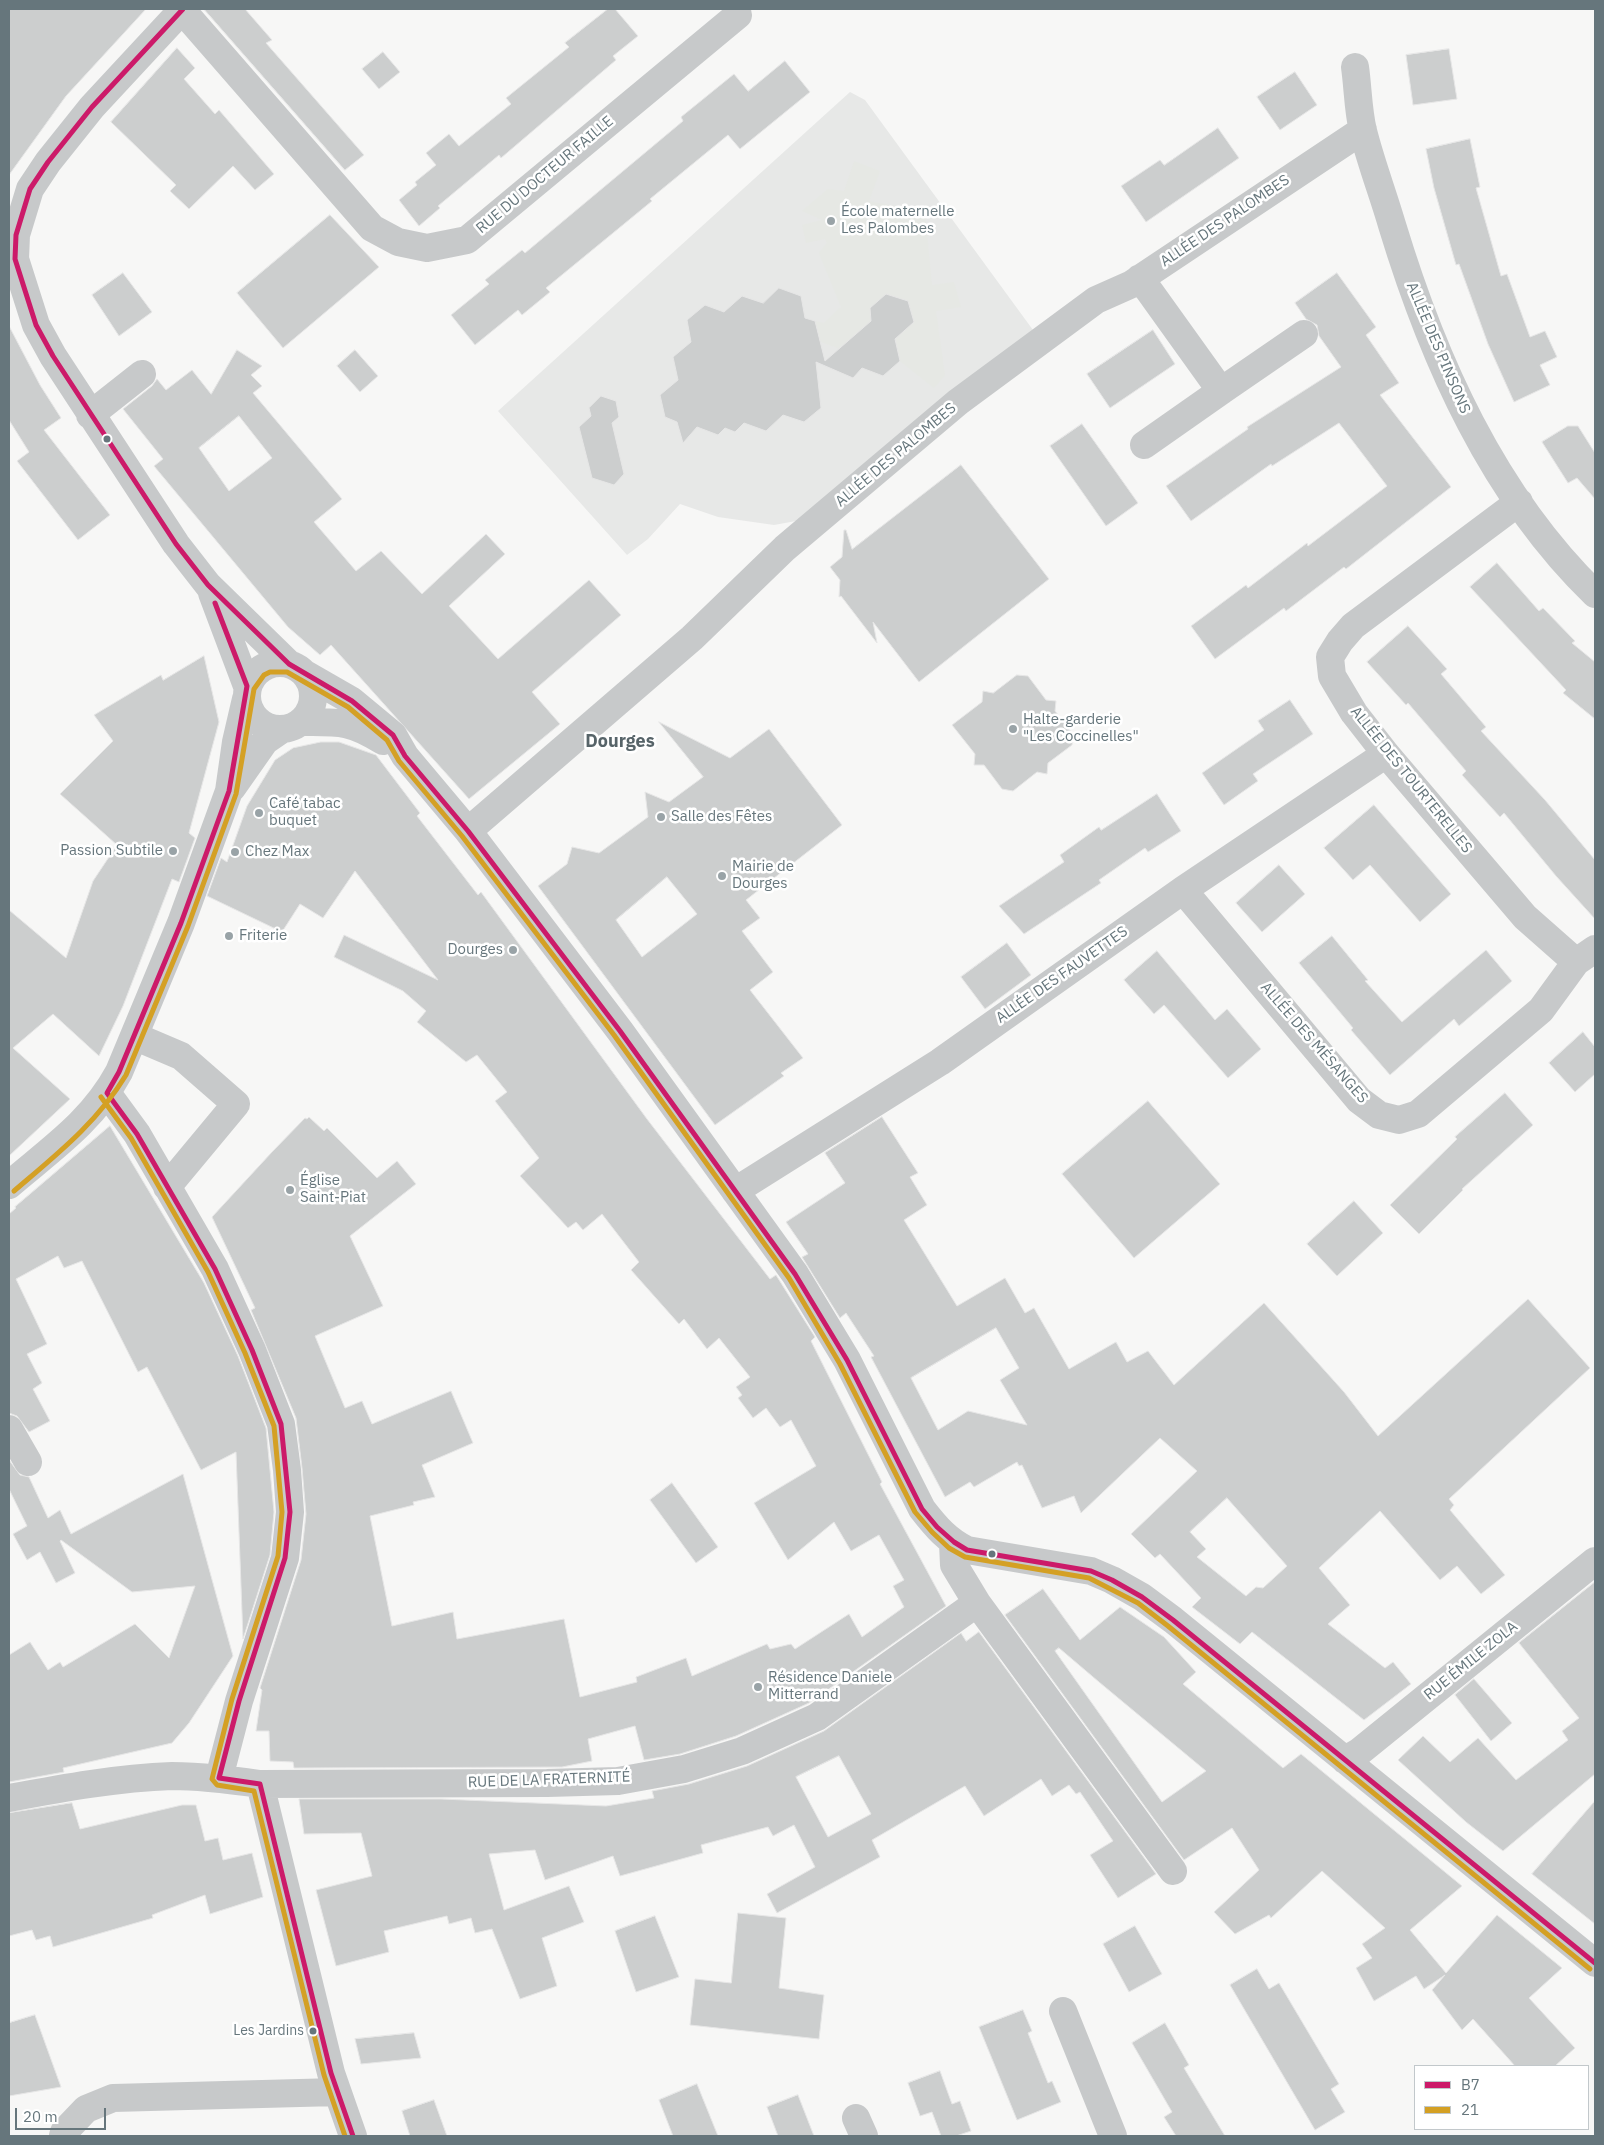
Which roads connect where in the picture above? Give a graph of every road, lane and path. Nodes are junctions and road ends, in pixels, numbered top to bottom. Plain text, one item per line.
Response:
1 (183, 10) edge
2 (738, 15) dead end
3 (1355, 67) dead end
4 (1363, 130) junction
5 (1140, 278) junction
6 (18, 303) edge
7 (1304, 334) dead end
8 (142, 374) dead end
9 (1221, 391) junction
10 (90, 415) junction
11 (1144, 445) dead end
12 (1519, 502) junction
13 (208, 585) junction
14 (1595, 594) edge
15 (297, 669) junction
16 (247, 693) junction
17 (291, 726) junction
18 (1386, 754) junction
19 (405, 756) junction
20 (229, 791) junction
21 (468, 831) junction
22 (1183, 890) junction
23 (1586, 956) edge
24 (134, 1036) junction
25 (107, 1093) junction
26 (9, 1185) edge
27 (167, 1187) junction
28 (734, 1191) junction
29 (9, 1429) edge
30 (28, 1462) dead end
31 (953, 1543) junction
32 (1595, 1561) edge
33 (977, 1603) junction
34 (1345, 1760) junction
35 (219, 1778) junction
36 (260, 1784) junction
37 (9, 1798) edge
38 (1173, 1871) dead end
39 (1595, 1963) edge
40 (1063, 2011) dead end
41 (337, 2092) junction
42 (63, 2136) edge
43 (353, 2136) edge
44 (1113, 2136) edge

1 - 2 street, RUE DU DOCTEUR FAILLE
1 - 6 street
3 - 4 street, ALLÉE DES PINSONS
4 - 5 street, ALLÉE DES PALOMBES
4 - 12 street, ALLÉE DES PINSONS
5 - 9 street
5 - 21 street, ALLÉE DES PALOMBES
6 - 10 street
7 - 9 street
8 - 10 street
9 - 11 street
10 - 13 street
12 - 14 street, ALLÉE DES PINSONS
12 - 18 street, ALLÉE DES TOURTERELLES
13 - 15 street
13 - 16 street
15 - 16 street
15 - 17 street
15 - 19 street
16 - 17 street
16 - 20 street
17 - 19 street
17 - 20 street
18 - 22 street, ALLÉE DES FAUVETTES
18 - 23 street, ALLÉE DES TOURTERELLES
19 - 21 street
20 - 24 street
21 - 28 street
22 - 23 street, ALLÉE DES MÉSANGES
22 - 28 street, ALLÉE DES FAUVETTES
24 - 25 street
24 - 27 street
25 - 26 street
25 - 27 street
27 - 35 street
28 - 31 street
29 - 30 street
31 - 33 street
31 - 34 street
32 - 34 street, RUE ÉMILE ZOLA
33 - 36 street, RUE DE LA FRATERNITÉ
33 - 38 street
34 - 39 street
35 - 36 street, RUE DE LA FRATERNITÉ
35 - 37 street, RUE DE LA FRATERNITÉ
36 - 41 street
40 - 44 street
41 - 42 street
41 - 43 street

